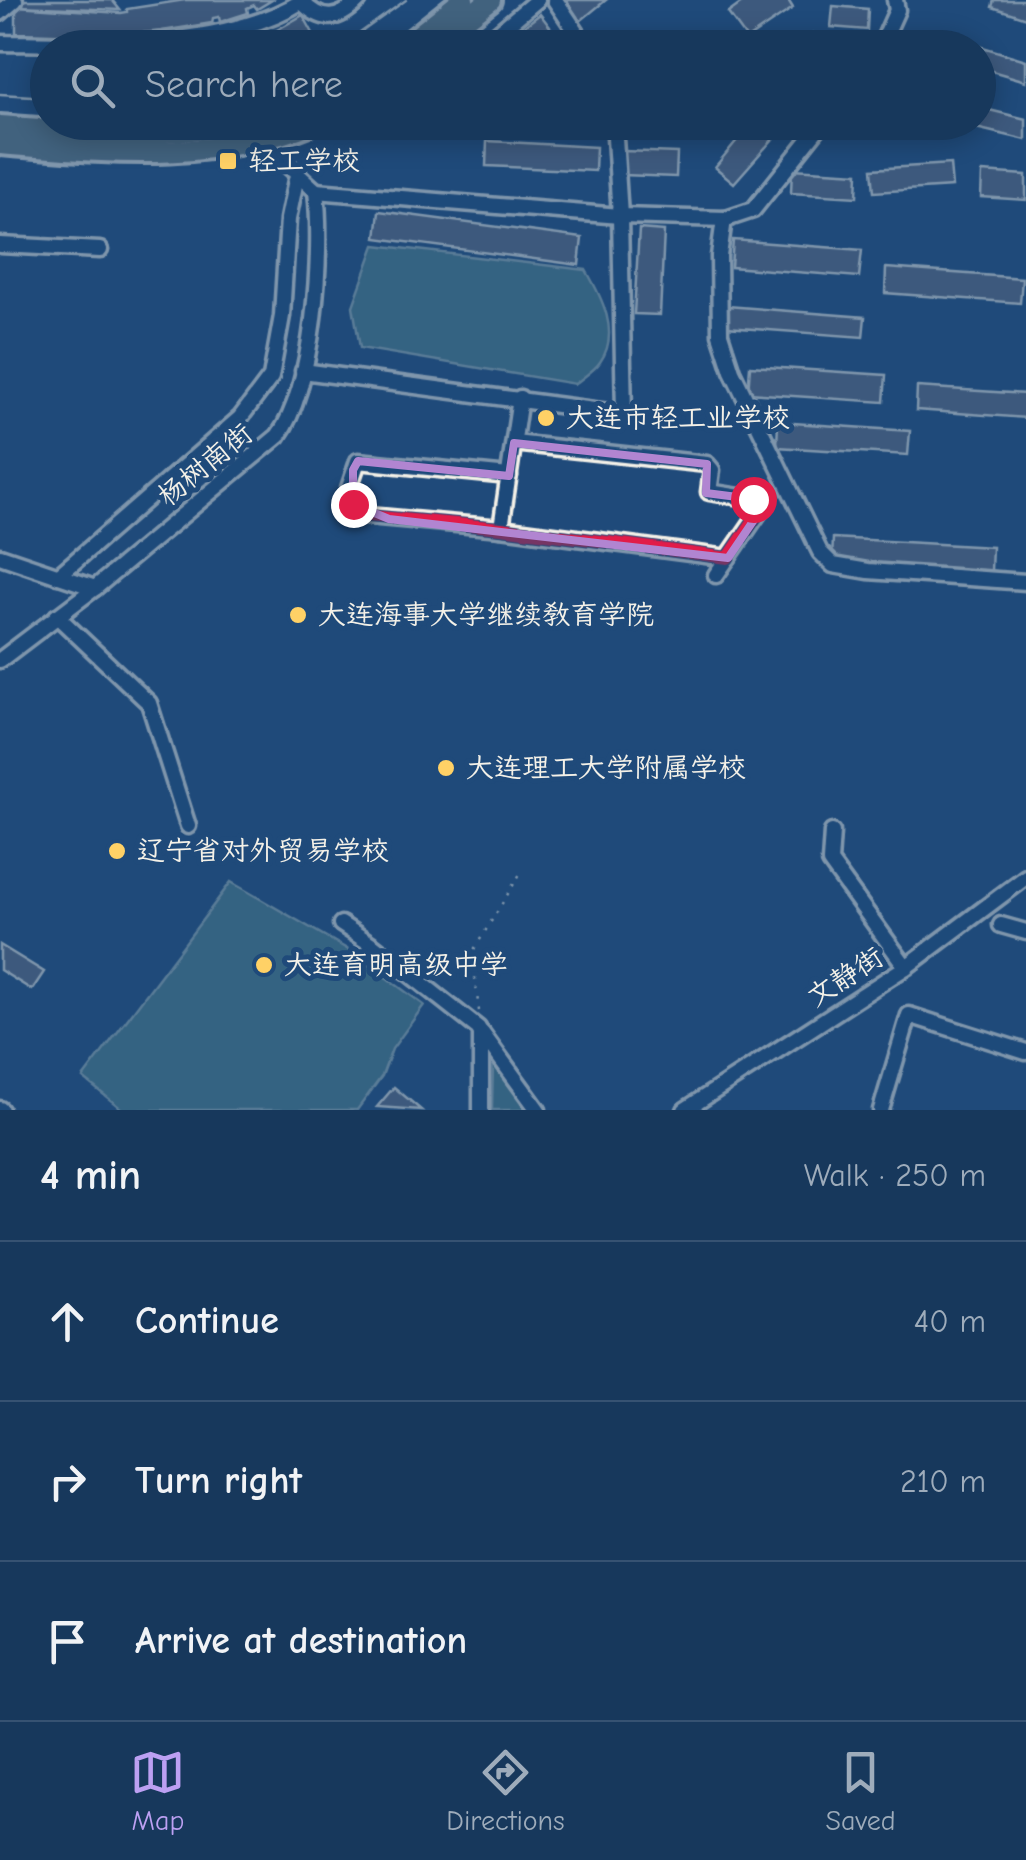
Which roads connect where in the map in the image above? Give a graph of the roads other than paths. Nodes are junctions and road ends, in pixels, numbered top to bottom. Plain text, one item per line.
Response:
1 (15, 0) edge
2 (359, 0) edge
3 (463, 0) edge
4 (490, 0) edge
5 (537, 0) edge
6 (555, 0) edge
7 (895, 0) edge
8 (303, 1) edge
9 (0, 13) edge
10 (211, 30) edge
11 (426, 30) edge
12 (452, 30) edge
13 (501, 30) edge
14 (575, 30) edge
15 (888, 30) edge
16 (0, 43) edge
17 (30, 43) edge
18 (0, 126) edge
19 (30, 128) edge
20 (260, 140) joint
21 (615, 140) edge
22 (809, 140) edge
23 (0, 144) edge
24 (296, 180) dead end
25 (316, 191) junction
26 (620, 216) junction
27 (724, 219) junction
28 (0, 245) edge
29 (100, 250) dead end
30 (303, 371) junction
31 (520, 398) junction
32 (514, 443) junction
33 (509, 476) junction
34 (501, 528) junction
35 (0, 556) edge
36 (728, 558) junction
37 (716, 574) dead end
38 (58, 576) junction
39 (1026, 582) edge
40 (94, 588) junction
41 (57, 616) junction
42 (0, 660) edge
43 (188, 826) dead end
44 (832, 832) dead end
45 (1026, 877) edge
46 (341, 924) dead end
47 (1001, 925) dead end
48 (1026, 932) edge
49 (906, 967) junction
50 (481, 1032) junction
51 (1026, 1052) edge
52 (481, 1110) edge
53 (538, 1110) edge
54 (686, 1110) edge
55 (880, 1110) edge

1 - 9 street
2 - 8 street
3 - 11 highway
4 - 12 highway
5 - 13 street
6 - 14 street
7 - 15 street
8 - 10 street
16 - 17 street
18 - 19 highway
20 - 23 highway
20 - 25 street
21 - 26 street
22 - 27 street
24 - 38 street
25 - 26 street
25 - 30 street, 杨树南街
26 - 27 street
26 - 31 street
27 - 39 street
28 - 29 street
30 - 31 street
30 - 40 street, 杨树南街
31 - 32 street
32 - 33 street
32 - 36 street
33 - 34 street
33 - 34 street
34 - 36 street
35 - 38 street
36 - 37 street
38 - 40 street
40 - 41 street, 杨树南街
41 - 42 street, 杨树南街
41 - 43 street
44 - 49 street
45 - 49 street, 文静街
46 - 50 street
47 - 48 street
49 - 54 street, 文静街
50 - 52 street
50 - 53 street
51 - 55 street

